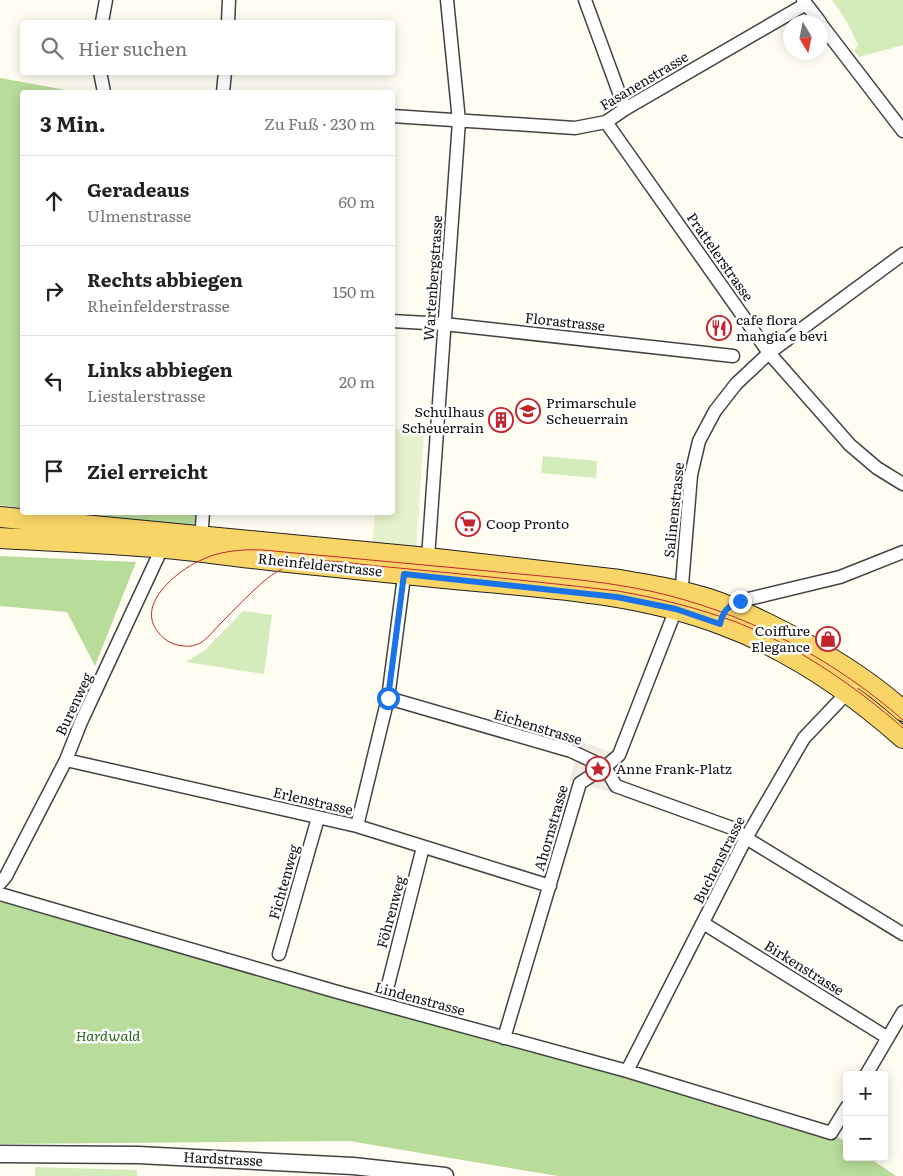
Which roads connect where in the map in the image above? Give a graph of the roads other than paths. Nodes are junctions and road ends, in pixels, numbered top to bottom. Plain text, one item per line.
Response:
1 (106, 0) edge
2 (229, 0) edge
3 (447, 0) edge
4 (585, 0) edge
5 (805, 2) edge
6 (814, 15) edge
7 (102, 20) edge
8 (228, 20) edge
9 (828, 33) edge
10 (101, 75) edge
11 (225, 75) edge
12 (104, 90) edge
13 (223, 90) edge
14 (624, 109) junction
15 (395, 116) edge
16 (460, 121) junction
17 (606, 122) junction
18 (903, 131) edge
19 (903, 254) edge
20 (395, 321) edge
21 (444, 324) junction
22 (769, 353) junction
23 (733, 356) dead end
24 (903, 484) edge
25 (203, 515) edge
26 (0, 518) edge
27 (0, 538) edge
28 (163, 540) junction
29 (201, 544) junction
30 (903, 552) edge
31 (428, 558) junction
32 (405, 565) junction
33 (678, 601) junction
34 (724, 615) junction
35 (853, 684) junction
36 (388, 698) junction
37 (903, 711) edge
38 (903, 738) edge
39 (66, 760) junction
40 (605, 767) junction
41 (318, 818) junction
42 (357, 826) junction
43 (746, 838) junction
44 (423, 847) junction
45 (0, 883) edge
46 (550, 886) junction
47 (0, 894) edge
48 (704, 923) junction
49 (903, 934) edge
50 (278, 954) dead end
51 (388, 985) dead end
52 (903, 1012) edge
53 (504, 1038) junction
54 (888, 1038) junction
55 (627, 1071) junction
56 (868, 1071) edge
57 (843, 1114) edge
58 (0, 1154) edge
59 (399, 1173) edge
60 (445, 1176) edge

1 - 7 street
2 - 8 street
3 - 16 street, Wartenbergstrasse
4 - 14 street
5 - 6 street
5 - 14 street, Fasanenstrasse
9 - 18 street
10 - 12 street
11 - 13 street
14 - 17 street, Fasanenstrasse
15 - 16 street, Fasanenstrasse
16 - 17 street, Fasanenstrasse
16 - 21 street, Wartenbergstrasse
17 - 22 street, Prattelerstrasse
19 - 22 street, Salinenstrasse
20 - 21 street, Florastrasse
21 - 23 street, Florastrasse
21 - 31 street, Wartenbergstrasse
22 - 24 street, Prattelerstrasse
22 - 33 street, Salinenstrasse
25 - 29 street
26 - 28 main road, Rheinfelderstrasse
27 - 28 main road, Rheinfelderstrasse
28 - 29 main road, Rheinfelderstrasse
28 - 39 street, Burenweg
29 - 32 main road, Rheinfelderstrasse
30 - 34 street
31 - 32 main road, Rheinfelderstrasse
31 - 33 main road, Rheinfelderstrasse
32 - 33 main road, Rheinfelderstrasse
32 - 36 street
33 - 34 main road, Rheinfelderstrasse
33 - 40 street, Ahornstrasse
34 - 35 main road, Rheinfelderstrasse
35 - 37 main road, Rheinfelderstrasse
35 - 38 main road, Rheinfelderstrasse
35 - 43 street, Buchenstrasse
36 - 40 street, Eichenstrasse
36 - 42 street
39 - 41 street, Erlenstrasse
39 - 45 street, Burenweg
40 - 43 street
40 - 46 street, Ahornstrasse
41 - 42 street, Erlenstrasse
41 - 50 street, Fichtenweg
42 - 44 street, Erlenstrasse
43 - 48 street, Buchenstrasse
43 - 49 street
44 - 46 street, Erlenstrasse
44 - 51 street, Föhrenweg
46 - 53 street, Ahornstrasse
47 - 53 street, Lindenstrasse
48 - 54 street, Birkenstrasse
48 - 55 street, Buchenstrasse
52 - 54 street
53 - 55 street, Lindenstrasse
54 - 56 street
55 - 57 street, Lindenstrasse
58 - 59 street, Hardstrasse
59 - 60 street, Hardstrasse

